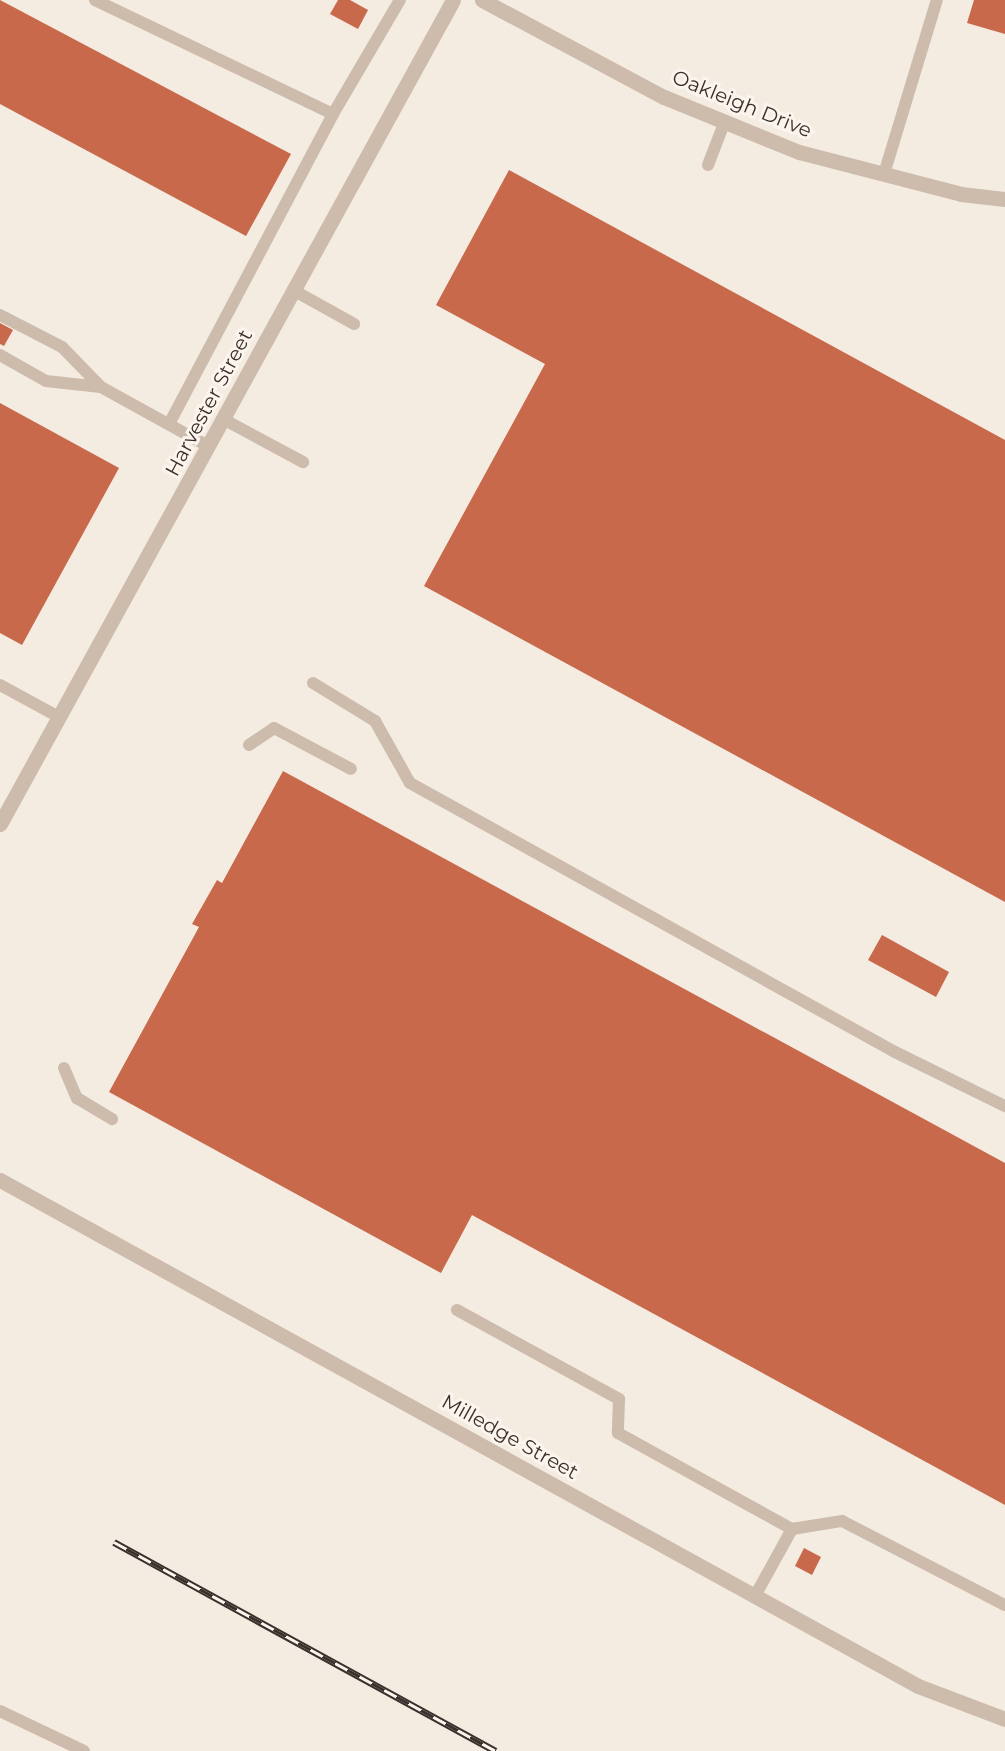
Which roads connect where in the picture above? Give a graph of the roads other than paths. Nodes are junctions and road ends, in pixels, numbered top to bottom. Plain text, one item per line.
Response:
1 (95, 0) edge
2 (400, 0) edge
3 (453, 0) edge
4 (482, 0) edge
5 (937, 0) edge
6 (333, 114) junction
7 (725, 121) junction
8 (708, 165) dead end
9 (884, 174) junction
10 (1005, 200) edge
11 (293, 291) junction
12 (0, 315) edge
13 (354, 324) dead end
14 (0, 355) edge
15 (101, 387) junction
16 (223, 419) junction
17 (169, 424) junction
18 (208, 446) junction
19 (303, 462) dead end
20 (313, 683) dead end
21 (0, 685) edge
22 (59, 717) junction
23 (249, 745) dead end
24 (351, 769) dead end
25 (0, 825) edge
26 (64, 1068) dead end
27 (1005, 1106) edge
28 (112, 1119) dead end
29 (0, 1180) edge
30 (457, 1310) dead end
31 (792, 1529) junction
32 (755, 1596) junction
33 (1005, 1605) edge
34 (0, 1711) edge
35 (1005, 1719) edge
36 (84, 1751) edge

1 - 6 lane
2 - 6 lane
3 - 11 street, Harvester Street
4 - 7 street, Oakleigh Drive
5 - 9 lane
6 - 17 lane
7 - 8 lane
7 - 9 street, Oakleigh Drive
9 - 10 street, Oakleigh Drive
11 - 13 lane
11 - 16 street, Harvester Street
12 - 15 lane
14 - 15 lane
15 - 17 lane
16 - 18 street, Harvester Street
16 - 19 lane
17 - 18 lane
18 - 22 street, Harvester Street
20 - 27 lane
21 - 22 lane
22 - 25 street, Harvester Street
23 - 24 lane
26 - 28 lane
29 - 32 street, Milledge Street
30 - 31 lane
31 - 32 lane
31 - 33 lane
32 - 35 street, Milledge Street
34 - 36 lane

